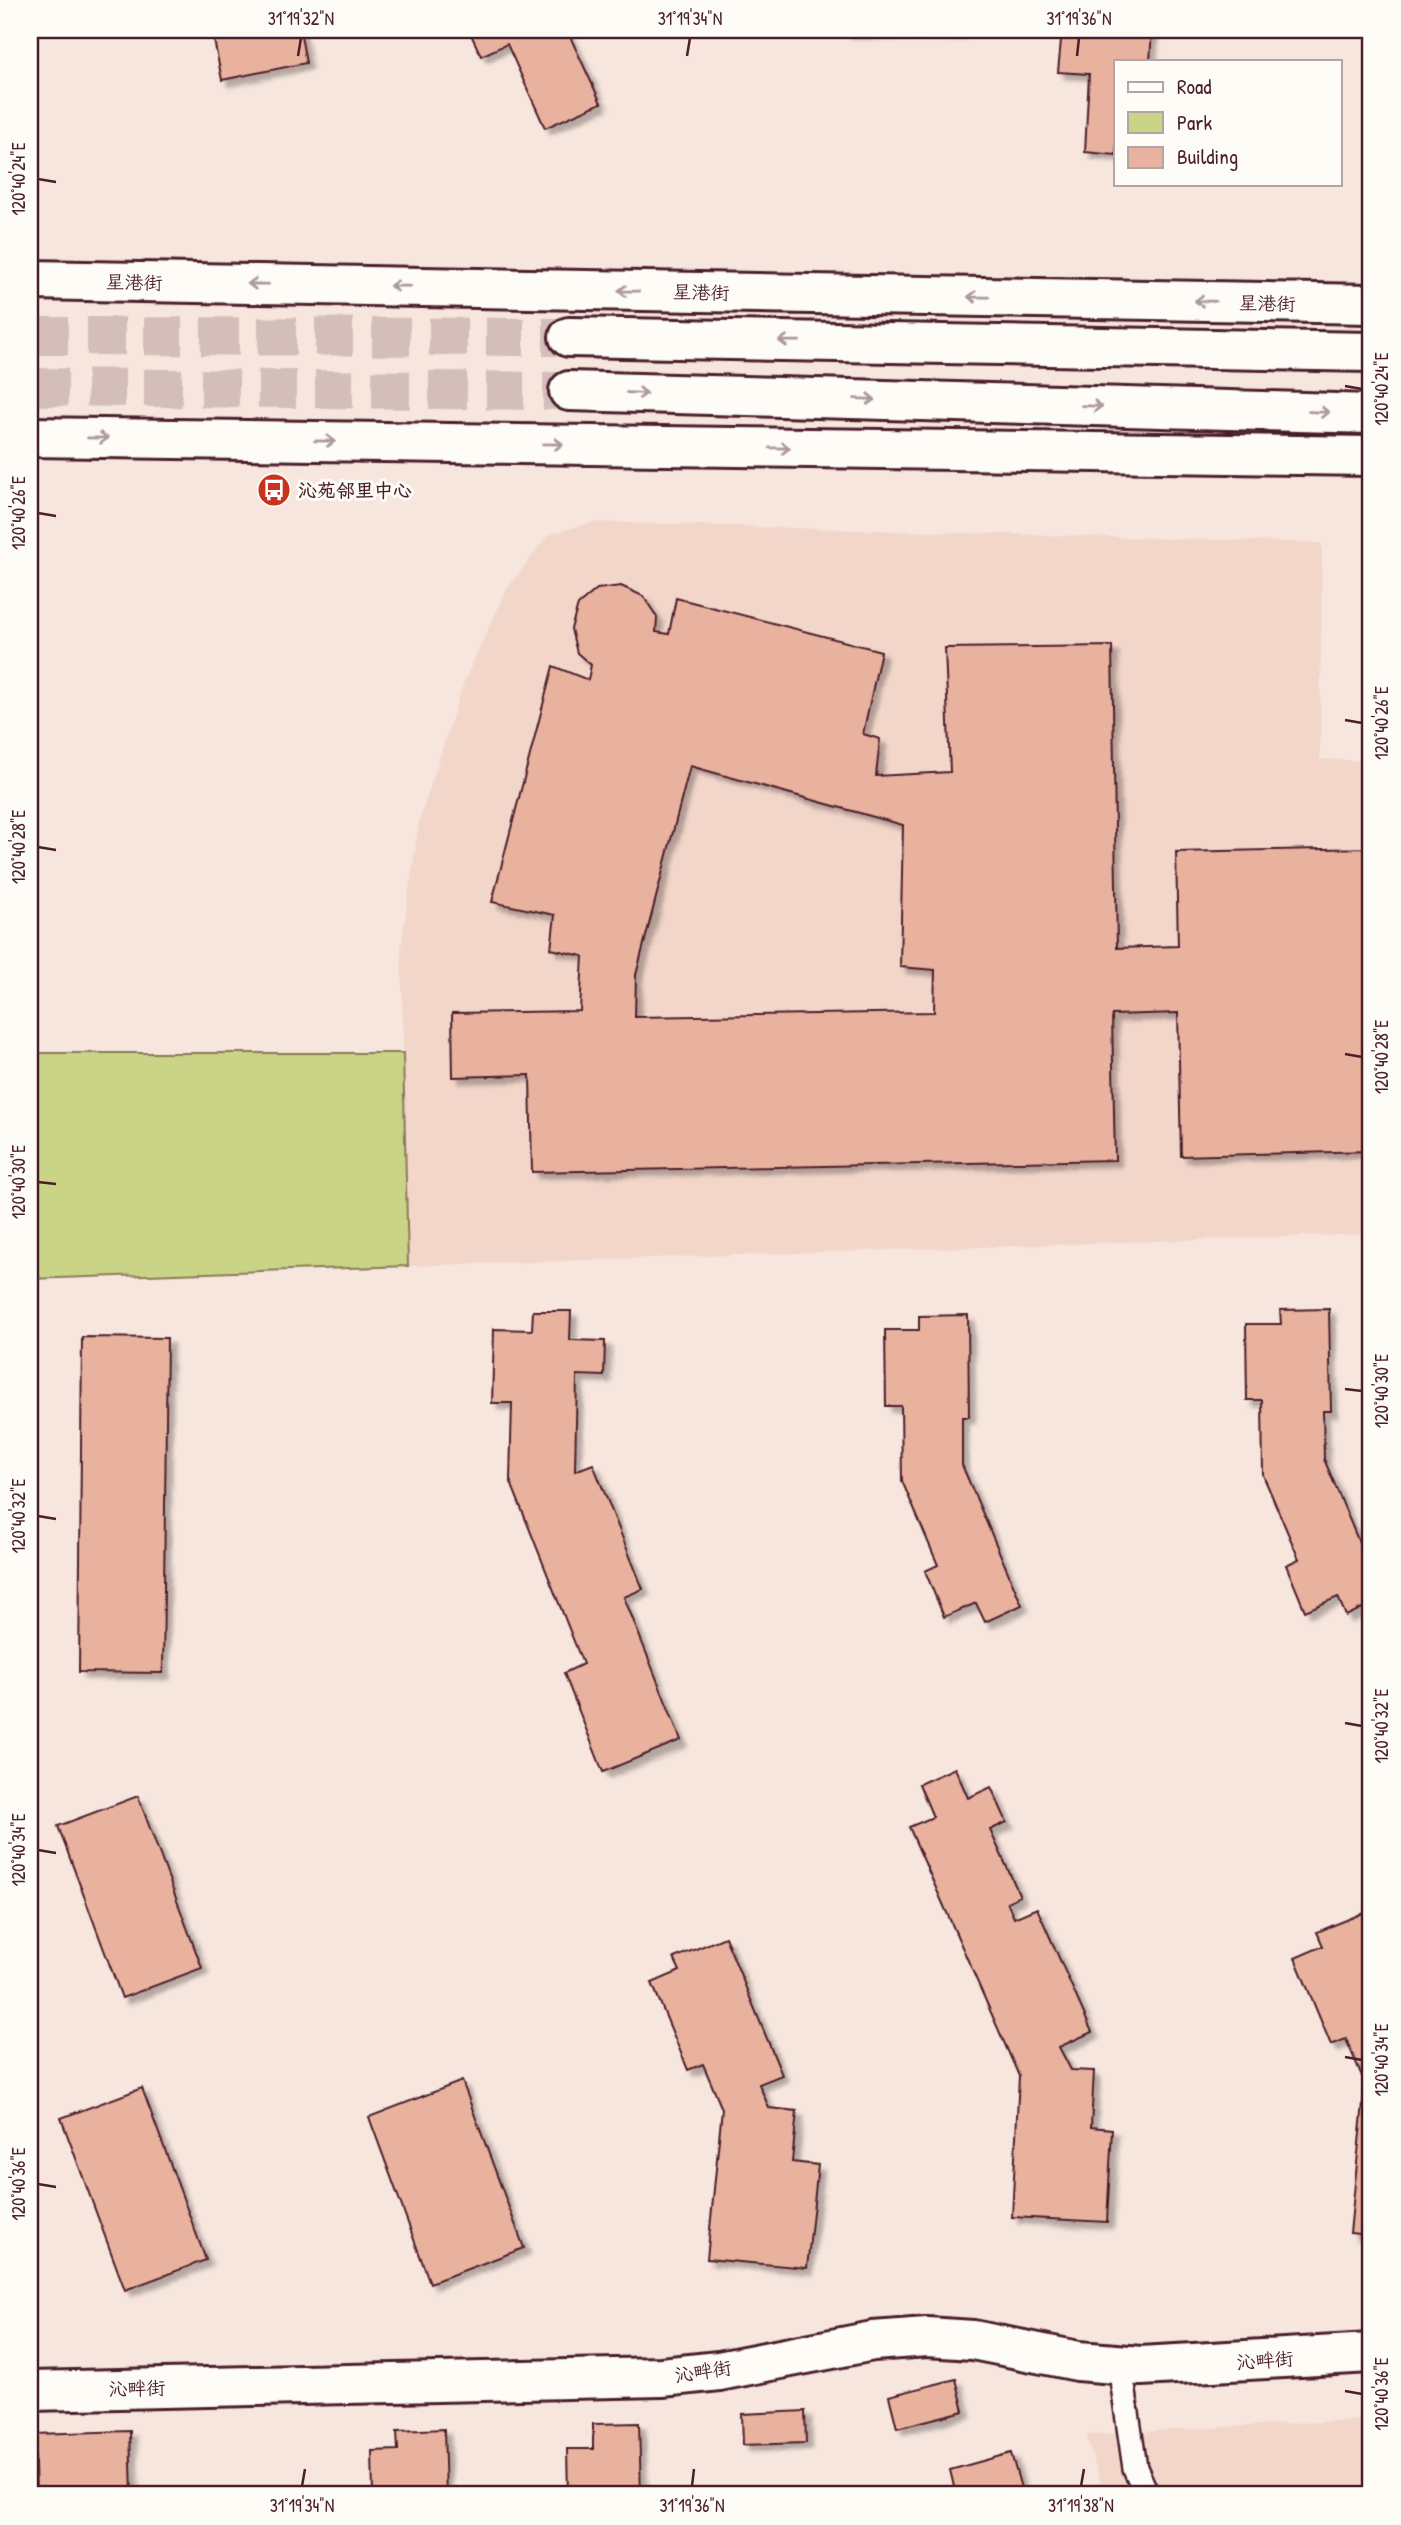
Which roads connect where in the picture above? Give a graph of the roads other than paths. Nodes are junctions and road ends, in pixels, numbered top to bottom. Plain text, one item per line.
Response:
1 (30, 280) edge
2 (1371, 304) edge
3 (569, 337) tunnel mouth
4 (1371, 352) edge
5 (569, 391) tunnel mouth
6 (1371, 414) edge
7 (30, 437) edge
8 (1371, 456) edge
9 (1371, 2353) edge
10 (1120, 2365) junction
11 (30, 2391) edge
12 (1147, 2495) edge

2 -> 1 main road, 星港街
4 -> 3 main road
5 -> 6 main road
7 -> 8 main road
9 - 10 main road, 沁畔街
10 - 11 main road, 沁畔街
10 - 12 lane

